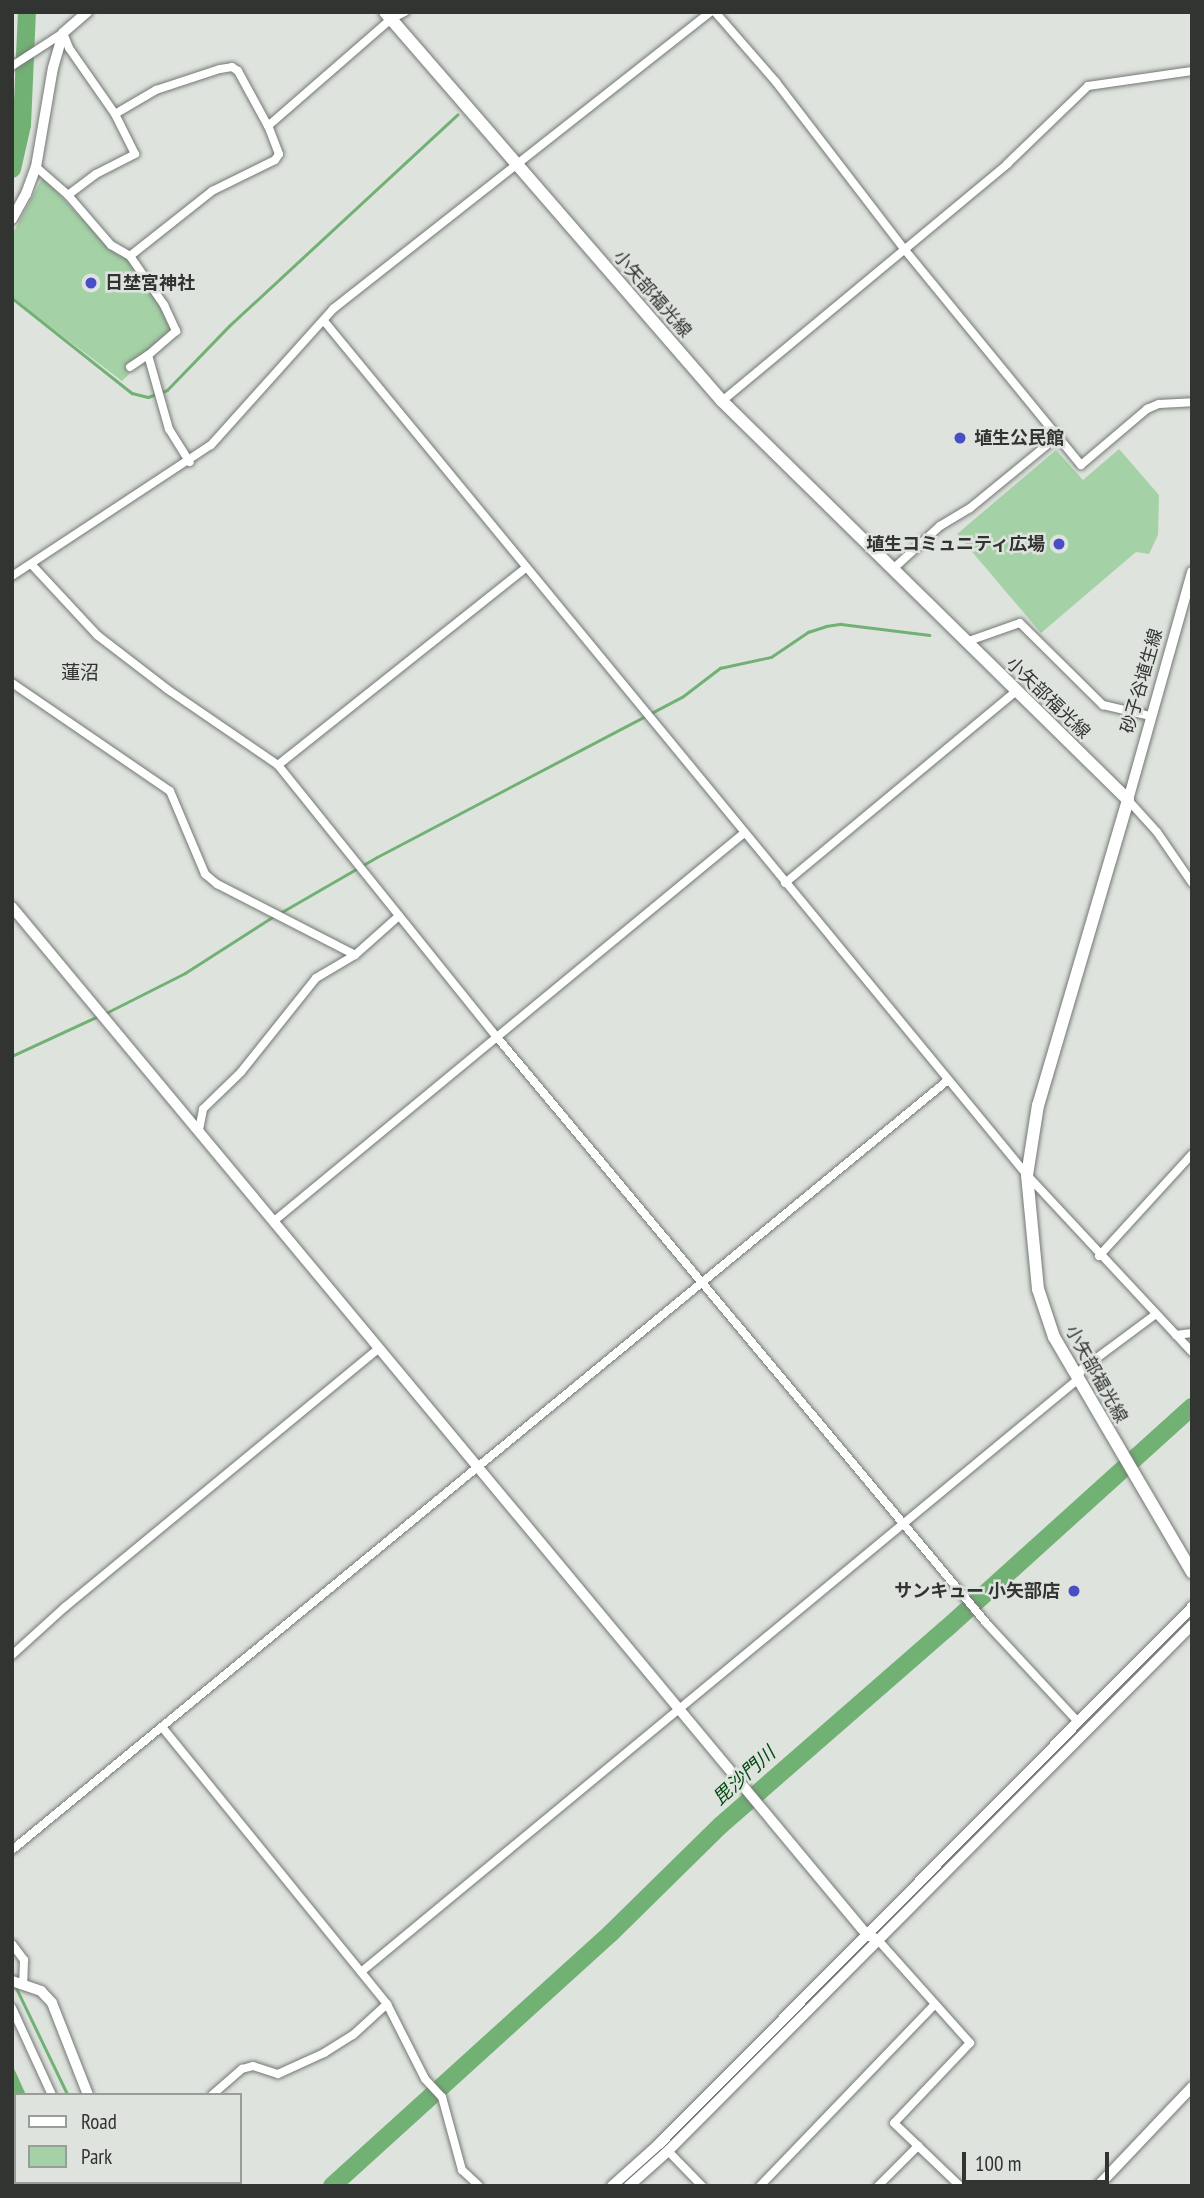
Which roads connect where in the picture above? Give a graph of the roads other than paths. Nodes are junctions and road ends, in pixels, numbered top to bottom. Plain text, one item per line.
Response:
1 (87, 12) edge
2 (405, 12) edge
3 (712, 12) edge
4 (388, 16) edge
5 (63, 33) junction
6 (12, 66) edge
7 (1192, 71) edge
8 (116, 114) junction
9 (268, 126) junction
10 (516, 164) junction
11 (36, 167) junction
12 (68, 195) junction
13 (12, 219) edge
14 (905, 250) junction
15 (130, 256) junction
16 (324, 321) junction
17 (148, 355) junction
18 (130, 367) dead end
19 (722, 401) junction
20 (1192, 402) edge
21 (1058, 436) junction
22 (190, 462) junction
23 (32, 565) junction
24 (526, 568) junction
25 (893, 569) junction
26 (1192, 572) edge
27 (12, 576) edge
28 (966, 642) junction
29 (12, 683) edge
30 (1016, 691) junction
31 (1150, 716) junction
32 (278, 765) junction
33 (1128, 800) junction
34 (744, 833) junction
35 (785, 883) junction
36 (1192, 883) edge
37 (12, 907) edge
38 (399, 916) junction
39 (355, 955) junction
40 (496, 1036) junction
41 (948, 1080) junction
42 (199, 1130) junction
43 (1192, 1154) edge
44 (1027, 1175) junction
45 (274, 1221) junction
46 (1100, 1256) junction
47 (704, 1282) junction
48 (1156, 1314) junction
49 (1192, 1333) edge
50 (1175, 1335) junction
51 (379, 1348) junction
52 (1192, 1352) edge
53 (1077, 1380) junction
54 (479, 1468) junction
55 (905, 1522) junction
56 (1192, 1572) edge
57 (1192, 1607) edge
58 (1192, 1625) edge
59 (12, 1655) edge
60 (678, 1709) junction
61 (1078, 1722) junction
62 (162, 1727) junction
63 (12, 1850) edge
64 (866, 1934) junction
65 (878, 1940) junction
66 (12, 1944) edge
67 (362, 1972) junction
68 (18, 1983) edge
69 (387, 2004) junction
70 (934, 2005) junction
71 (12, 2008) edge
72 (1192, 2087) edge
73 (51, 2093) edge
74 (87, 2093) edge
75 (214, 2093) edge
76 (918, 2146) junction
77 (668, 2151) junction
78 (479, 2186) edge
79 (612, 2186) edge
80 (629, 2186) edge
81 (702, 2186) edge
82 (760, 2186) edge
83 (878, 2186) edge
84 (960, 2186) edge
85 (1098, 2186) edge

1 - 5 street
2 - 4 street
3 - 10 street
3 - 14 street
4 - 9 street
4 - 10 main road, 小矢部福光線
5 - 6 street
5 - 8 street
5 - 11 street
7 - 14 street
8 - 9 street
8 - 12 street
9 - 15 street
10 - 16 street
10 - 19 main road, 小矢部福光線
11 - 12 street
11 - 13 street
12 - 15 street
14 - 19 street
14 - 21 street
15 - 17 street
16 - 22 street
16 - 24 street
17 - 18 street
17 - 22 street
19 - 25 main road, 小矢部福光線
20 - 21 street
21 - 25 street
22 - 23 street
23 - 27 street
23 - 32 street
24 - 32 street
24 - 34 street
25 - 28 main road, 小矢部福光線
26 - 31 street, 砂子谷埴生線
28 - 30 main road, 小矢部福光線
28 - 31 street
29 - 39 street
30 - 33 main road, 小矢部福光線
30 - 35 street
31 - 33 street, 砂子谷埴生線
32 - 38 street
33 - 36 street
33 - 44 main road, 小矢部福光線
34 - 35 street
34 - 40 street
35 - 41 street
37 - 42 street
38 - 39 street
38 - 40 street
39 - 42 street
40 - 45 street
40 - 47 street
41 - 44 street
41 - 47 street
42 - 45 street
43 - 46 street
44 - 46 street
44 - 53 main road, 小矢部福光線
45 - 51 street
46 - 48 street
47 - 54 street
47 - 55 street
48 - 50 street
48 - 53 street
49 - 50 street
50 - 52 street
51 - 54 street
51 - 59 street
53 - 55 street
53 - 56 main road, 小矢部福光線
54 - 60 street
54 - 62 street
55 - 60 street
55 - 61 street
57 - 61 street
58 - 65 street
60 - 64 street
60 - 67 street
61 - 64 street
62 - 63 street
62 - 67 street
64 - 65 street
64 - 79 street
65 - 70 street
65 - 77 street
66 - 68 street
67 - 69 street
68 - 74 street
69 - 75 street
69 - 78 street
70 - 76 street
70 - 82 street
71 - 73 street
72 - 85 street
76 - 83 street
76 - 84 street
77 - 80 street
77 - 81 street

